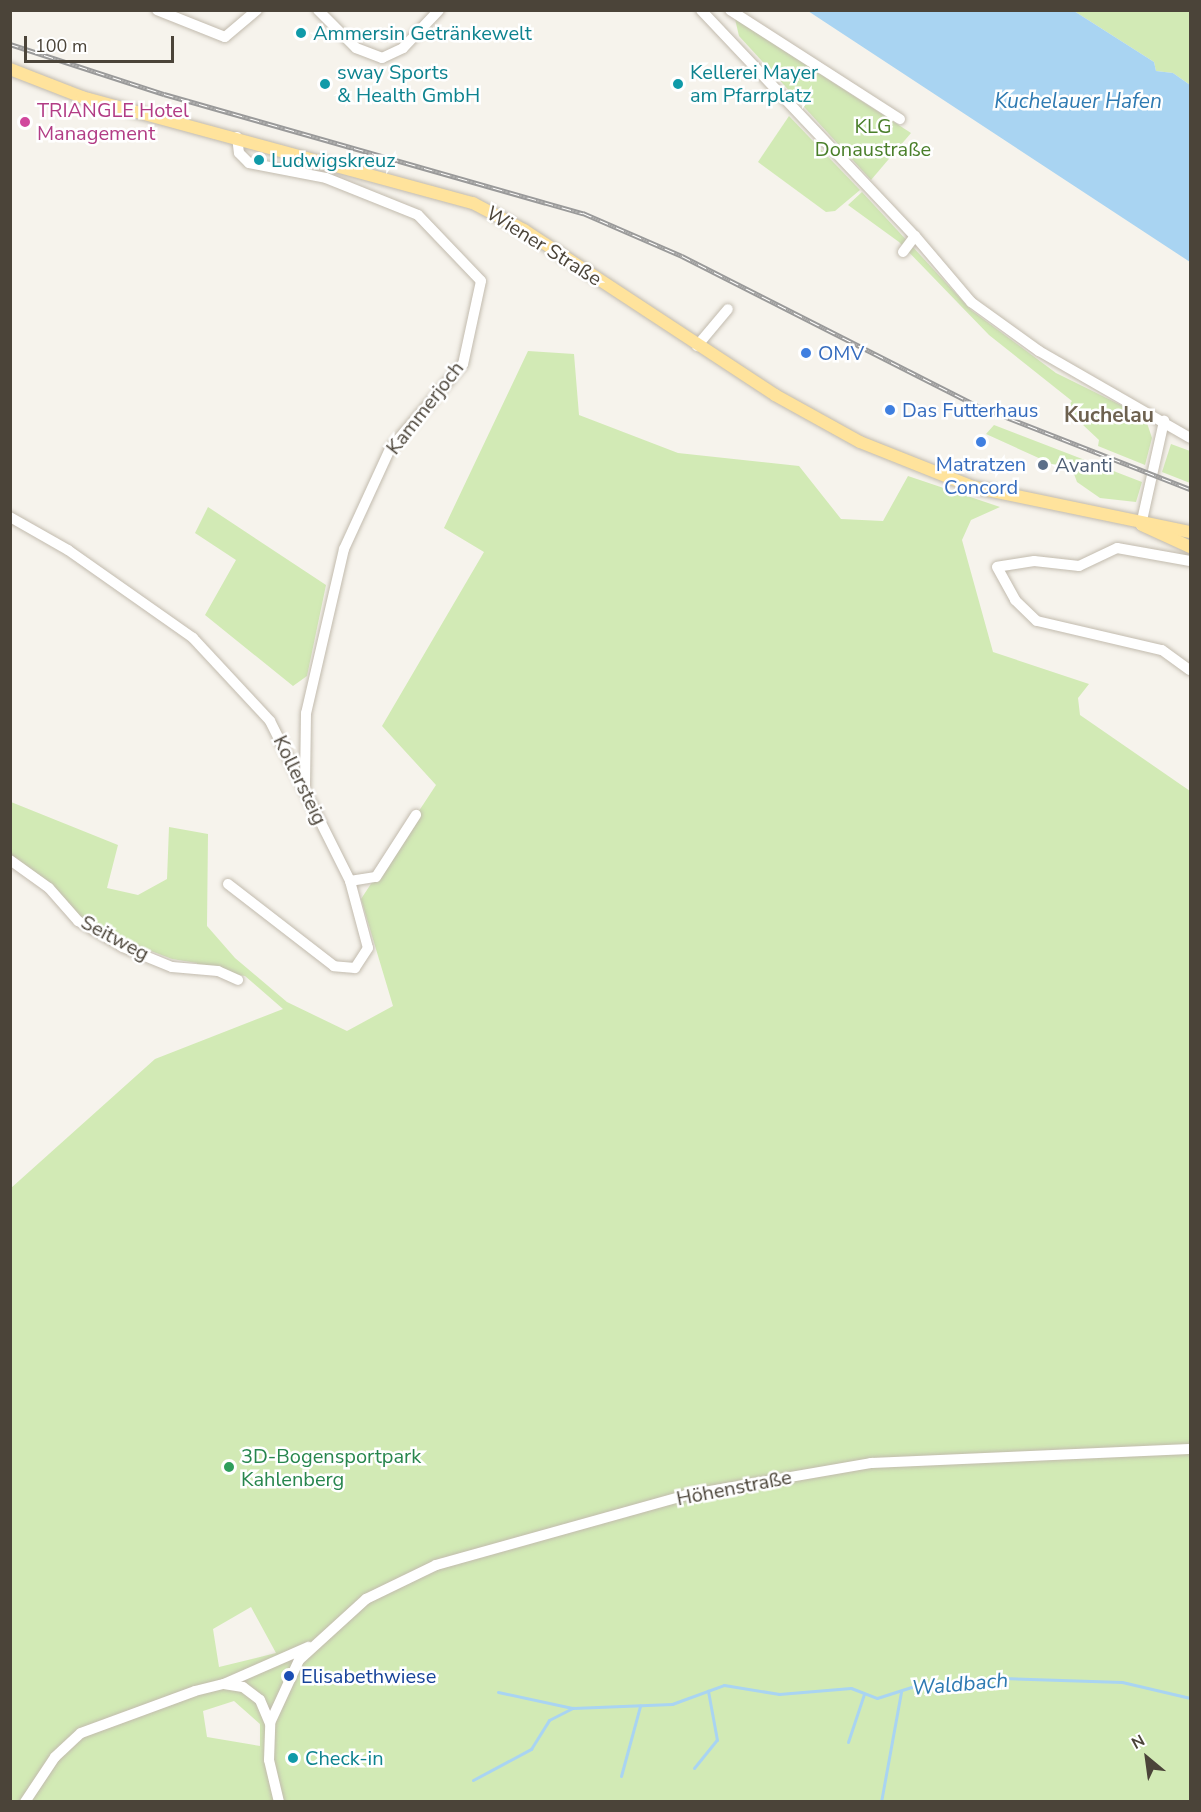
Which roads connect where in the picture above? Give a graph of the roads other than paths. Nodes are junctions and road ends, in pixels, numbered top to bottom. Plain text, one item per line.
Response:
1 (157, 10) edge
2 (257, 10) edge
3 (318, 10) edge
4 (439, 10) edge
5 (701, 10) edge
6 (730, 10) edge
7 (712, 20) junction
8 (10, 69) edge
9 (900, 119) dead end
10 (237, 137) junction
11 (915, 236) junction
12 (903, 252) dead end
13 (728, 309) dead end
14 (697, 346) junction
15 (1164, 421) junction
16 (1191, 438) edge
17 (10, 517) edge
18 (1141, 525) junction
19 (1191, 532) edge
20 (1191, 547) edge
21 (1191, 561) edge
22 (1191, 670) edge
23 (305, 788) junction
24 (416, 815) dead end
25 (10, 860) edge
26 (350, 881) junction
27 (228, 884) dead end
28 (238, 980) dead end
29 (1191, 1449) edge
30 (310, 1646) junction
31 (224, 1684) junction
32 (270, 1723) junction
33 (25, 1802) edge
34 (279, 1802) edge

1 - 2 street
3 - 4 street
5 - 7 street
6 - 7 street
6 - 9 street
7 - 11 street
8 - 10 main road, Wiener Straße
10 - 14 main road, Wiener Straße
10 - 23 street, Kammerjoch
11 - 12 street
11 - 15 street
13 - 14 street
14 - 18 main road, Wiener Straße
15 - 16 street
15 - 18 street
17 - 23 street, Kollersteig
18 - 19 main road
18 - 20 main road
21 - 22 street
23 - 26 street, Kollersteig
24 - 26 street
25 - 28 street, Seitweg
26 - 27 street, Kollersteig
29 - 30 street, Höhenstraße
30 - 31 street, Höhenstraße
30 - 32 street, Höhenstraße
31 - 32 street, Höhenstraße
31 - 33 street, Höhenstraße
32 - 34 street, Höhenstraße

